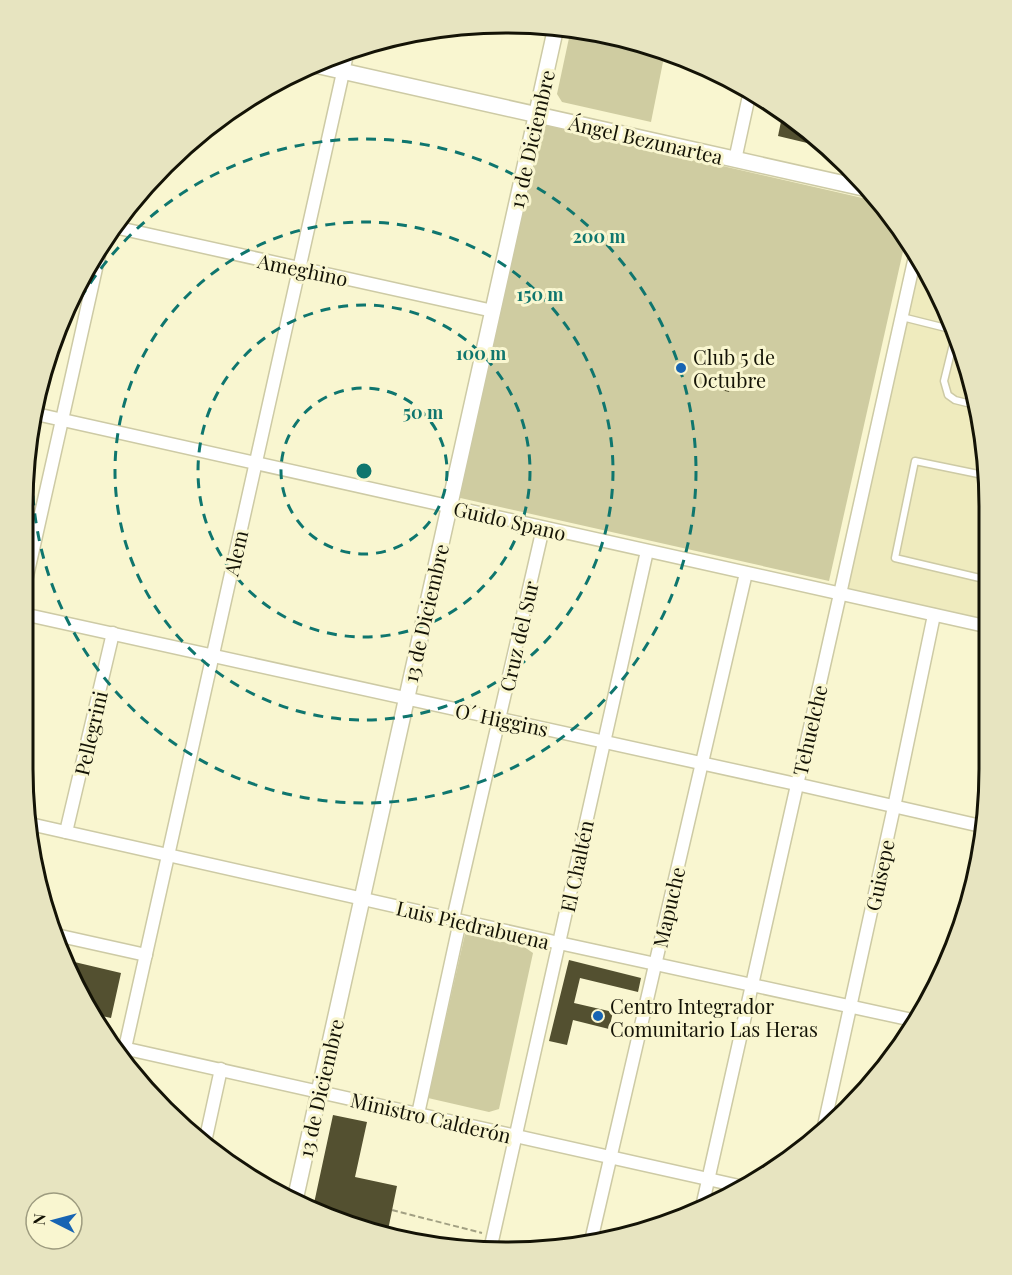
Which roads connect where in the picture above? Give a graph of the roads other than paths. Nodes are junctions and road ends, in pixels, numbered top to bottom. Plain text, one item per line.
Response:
1 (554, 36) edge
2 (345, 61) edge
3 (329, 67) edge
4 (343, 71) junction
5 (748, 100) edge
6 (536, 115) junction
7 (735, 160) junction
8 (854, 186) edge
9 (123, 229) edge
10 (913, 265) edge
11 (299, 268) junction
12 (96, 270) edge
13 (493, 311) junction
14 (902, 317) junction
15 (944, 328) edge
16 (951, 347) edge
17 (967, 403) edge
18 (42, 415) edge
19 (62, 420) junction
20 (255, 463) junction
21 (978, 474) edge
22 (449, 507) junction
23 (543, 528) junction
24 (33, 549) edge
25 (647, 551) junction
26 (746, 573) junction
27 (979, 578) edge
28 (840, 594) junction
29 (934, 615) junction
30 (33, 616) edge
31 (979, 625) edge
32 (113, 633) junction
33 (212, 655) junction
34 (406, 698) junction
35 (499, 719) junction
36 (604, 742) junction
37 (702, 763) junction
38 (796, 784) junction
39 (894, 807) junction
40 (36, 825) edge
41 (976, 825) edge
42 (66, 832) junction
43 (168, 855) junction
44 (362, 898) junction
45 (456, 920) junction
46 (64, 937) edge
47 (559, 943) junction
48 (146, 955) junction
49 (656, 963) junction
50 (752, 986) junction
51 (850, 1007) junction
52 (907, 1019) edge
53 (122, 1045) edge
54 (127, 1051) edge
55 (221, 1070) junction
56 (319, 1092) junction
57 (418, 1114) junction
58 (826, 1117) edge
59 (207, 1135) edge
60 (516, 1136) junction
61 (610, 1157) junction
62 (708, 1179) junction
63 (732, 1184) edge
64 (297, 1193) edge
65 (704, 1198) edge
66 (593, 1234) edge
67 (492, 1242) edge

1 - 6 street, 13 de Diciembre
2 - 4 street, Alem
3 - 4 street, Ángel Bezunartea
4 - 6 street, Ángel Bezunartea
4 - 11 street, Alem
5 - 7 street
6 - 7 street, Ángel Bezunartea
6 - 13 street, 13 de Diciembre
7 - 8 street, Ángel Bezunartea
9 - 11 street, Ameghino
10 - 14 street, Tehuelche
11 - 13 street, Ameghino
11 - 20 street, Alem
12 - 19 street
13 - 22 street, 13 de Diciembre
14 - 15 lane
14 - 28 street, Tehuelche
16 - 17 lane
18 - 19 street, Guido Spano
19 - 20 street, Guido Spano
19 - 24 street
20 - 22 street, Guido Spano
20 - 33 street, Alem
21 - 27 lane
22 - 23 street, Guido Spano
22 - 34 street, 13 de Diciembre
23 - 25 street, Guido Spano
23 - 35 street, Cruz del Sur
25 - 26 street, Guido Spano
25 - 36 street, El Chaltén
26 - 28 street, Guido Spano
26 - 37 street, Mapuche
28 - 29 street, Guido Spano
28 - 38 street, Tehuelche
29 - 31 street, Guido Spano
29 - 39 street, Guisepe
30 - 32 street, O´ Higgins
32 - 33 street, O´ Higgins
32 - 42 street, Pellegrini
33 - 34 street, O´ Higgins
33 - 43 street, Alem
34 - 35 street, O´ Higgins
34 - 44 street, 13 de Diciembre
35 - 36 street, O´ Higgins
35 - 45 street, Cruz del Sur
36 - 37 street, O´ Higgins
36 - 47 street, El Chaltén
37 - 38 street, O´ Higgins
37 - 49 street, Mapuche
38 - 39 street, O´ Higgins
38 - 50 street, Tehuelche
39 - 41 street, O´ Higgins
39 - 51 street, Guisepe
40 - 42 street, Luis Piedrabuena
42 - 43 street, Luis Piedrabuena
43 - 44 street, Luis Piedrabuena
43 - 48 street, Alem
44 - 45 street, Luis Piedrabuena
44 - 56 street, 13 de Diciembre
45 - 47 street, Luis Piedrabuena
45 - 57 street, Cruz del Sur
46 - 48 street
47 - 49 street, Luis Piedrabuena
47 - 60 street, El Chaltén
48 - 53 street, Alem
49 - 50 street, Luis Piedrabuena
49 - 61 street, Mapuche
50 - 51 street, Luis Piedrabuena
50 - 62 street, Tehuelche
51 - 52 street, Luis Piedrabuena
51 - 58 street, Guisepe
54 - 55 street, Ministro Calderón
55 - 56 street, Ministro Calderón
55 - 59 street
56 - 57 street, Ministro Calderón
56 - 64 street, 13 de Diciembre
57 - 60 street, Ministro Calderón
60 - 61 street, Ministro Calderón
60 - 67 street, El Chaltén
61 - 62 street, Ministro Calderón
61 - 66 street, Mapuche
62 - 63 street, Ministro Calderón
62 - 65 street, Tehuelche

